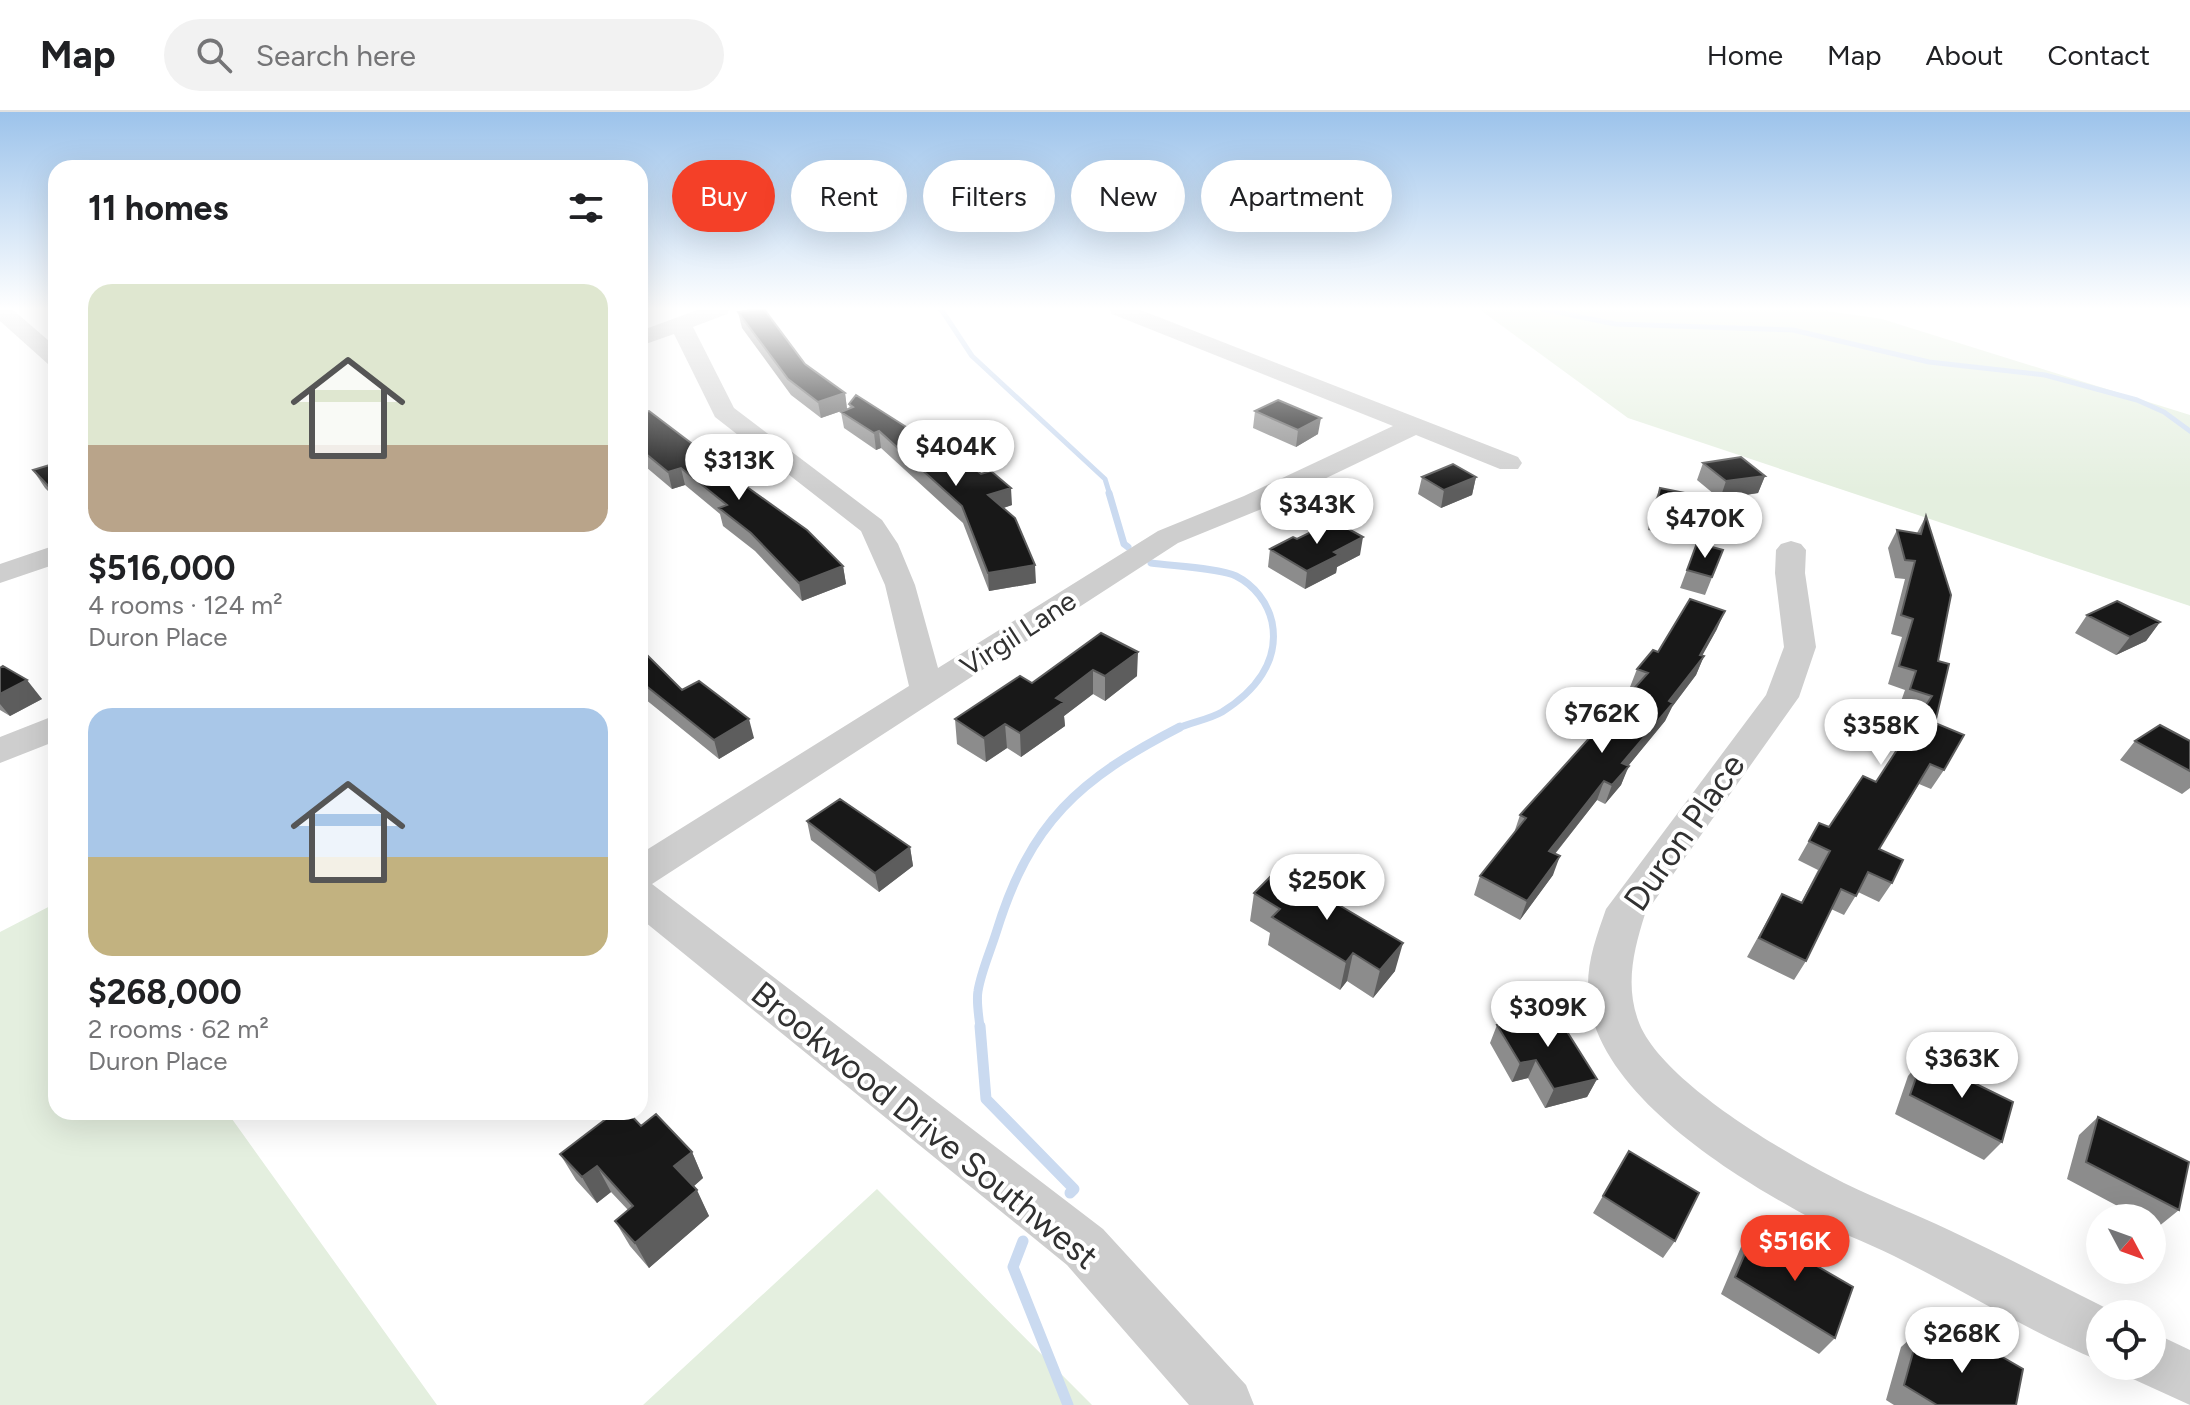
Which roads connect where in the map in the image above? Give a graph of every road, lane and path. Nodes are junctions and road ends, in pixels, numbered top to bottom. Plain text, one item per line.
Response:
1 (703, 369) edge
2 (1269, 369) edge
3 (1412, 427) junction
4 (1509, 463) dead end
5 (1791, 550) dead end
6 (48, 557) edge
7 (0, 574) edge
8 (927, 693) junction
9 (48, 730) edge
10 (0, 751) edge
11 (648, 868) edge
12 (648, 902) edge
13 (2086, 1327) edge
14 (2166, 1367) edge
15 (2190, 1379) edge
16 (1226, 1405) edge

1 - 8 street
2 - 3 street
3 - 4 street
3 - 8 street, Virgil Lane
5 - 13 street, Duron Place
6 - 7 street
8 - 11 street, Virgil Lane
9 - 10 street
12 - 16 street, Brookwood Drive Southwest
14 - 15 street

